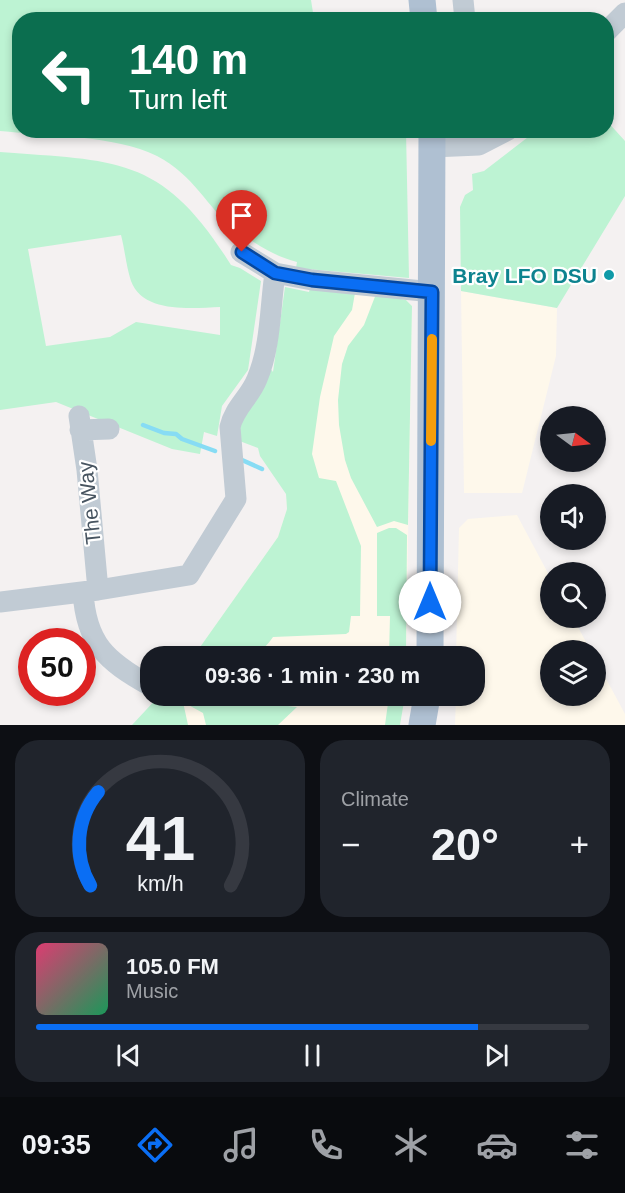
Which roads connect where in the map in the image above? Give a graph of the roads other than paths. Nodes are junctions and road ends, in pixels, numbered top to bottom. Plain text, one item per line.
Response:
1 (625, 13) edge
2 (614, 24) edge
3 (493, 138) edge
4 (432, 139) edge
5 (242, 252) dead end
6 (275, 273) junction
7 (432, 292) junction
8 (109, 429) dead end
9 (90, 591) junction
10 (0, 602) edge
11 (430, 646) edge
12 (140, 683) edge
13 (425, 706) edge
14 (422, 725) edge

1 - 2 street
3 - 4 street
4 - 7 main road
5 - 6 street
6 - 7 street
6 - 9 street
7 - 11 main road
8 - 9 street, The Way
9 - 10 street
9 - 12 street, The Way
13 - 14 main road

